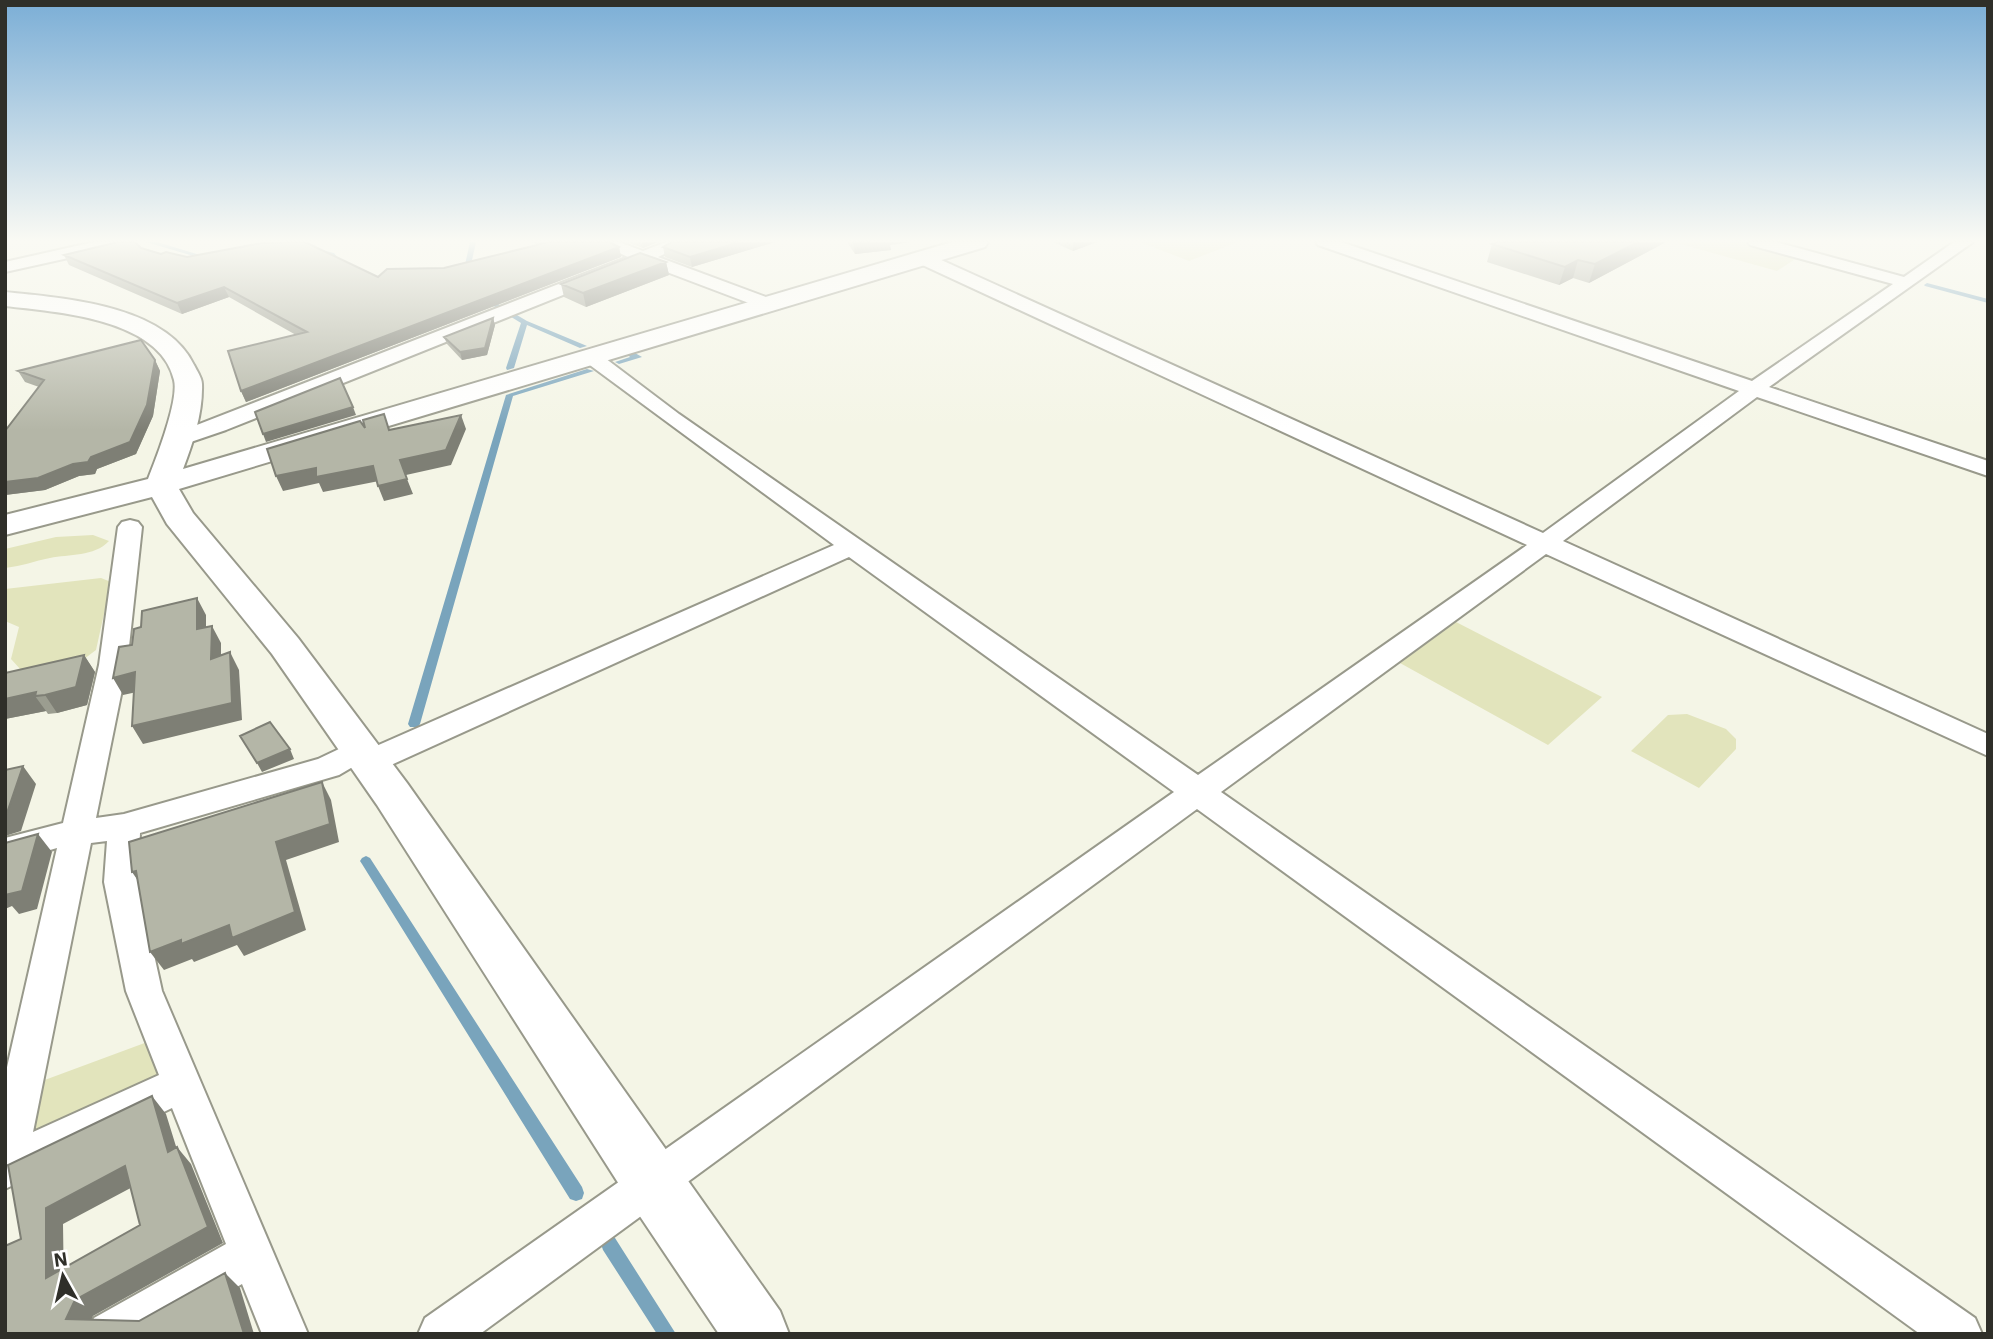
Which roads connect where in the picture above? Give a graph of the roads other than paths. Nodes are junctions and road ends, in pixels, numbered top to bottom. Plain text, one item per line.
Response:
1 (54, 304) edge
2 (526, 304) edge
3 (766, 304) edge
4 (1023, 304) edge
5 (1507, 304) edge
6 (1877, 304) edge
7 (590, 356) junction
8 (1754, 389) junction
9 (179, 440) junction
10 (1988, 469) edge
11 (161, 485) junction
12 (5, 525) edge
13 (130, 527) dead end
14 (1545, 544) junction
15 (853, 547) junction
16 (1988, 746) edge
17 (364, 756) junction
18 (1199, 792) junction
19 (124, 826) junction
20 (79, 834) junction
21 (5, 851) edge
22 (183, 1083) junction
23 (6, 1167) edge
24 (652, 1183) junction
25 (253, 1253) junction
26 (110, 1334) edge
27 (285, 1334) edge
28 (440, 1334) edge
29 (757, 1334) edge
30 (1959, 1334) edge

1 - 9 street
2 - 9 street
3 - 7 street
4 - 14 street
5 - 8 street
6 - 8 street
7 - 11 street
7 - 15 street
8 - 10 street
8 - 14 street
9 - 11 street
11 - 12 street
11 - 17 street
13 - 20 street
14 - 16 street
14 - 18 street
15 - 17 street
15 - 18 street
17 - 19 street
17 - 24 street
18 - 24 street
18 - 30 street
19 - 20 street
19 - 22 street
20 - 21 street
20 - 23 street
22 - 23 street
22 - 25 street
24 - 28 street
24 - 29 street
25 - 26 street
25 - 27 street

